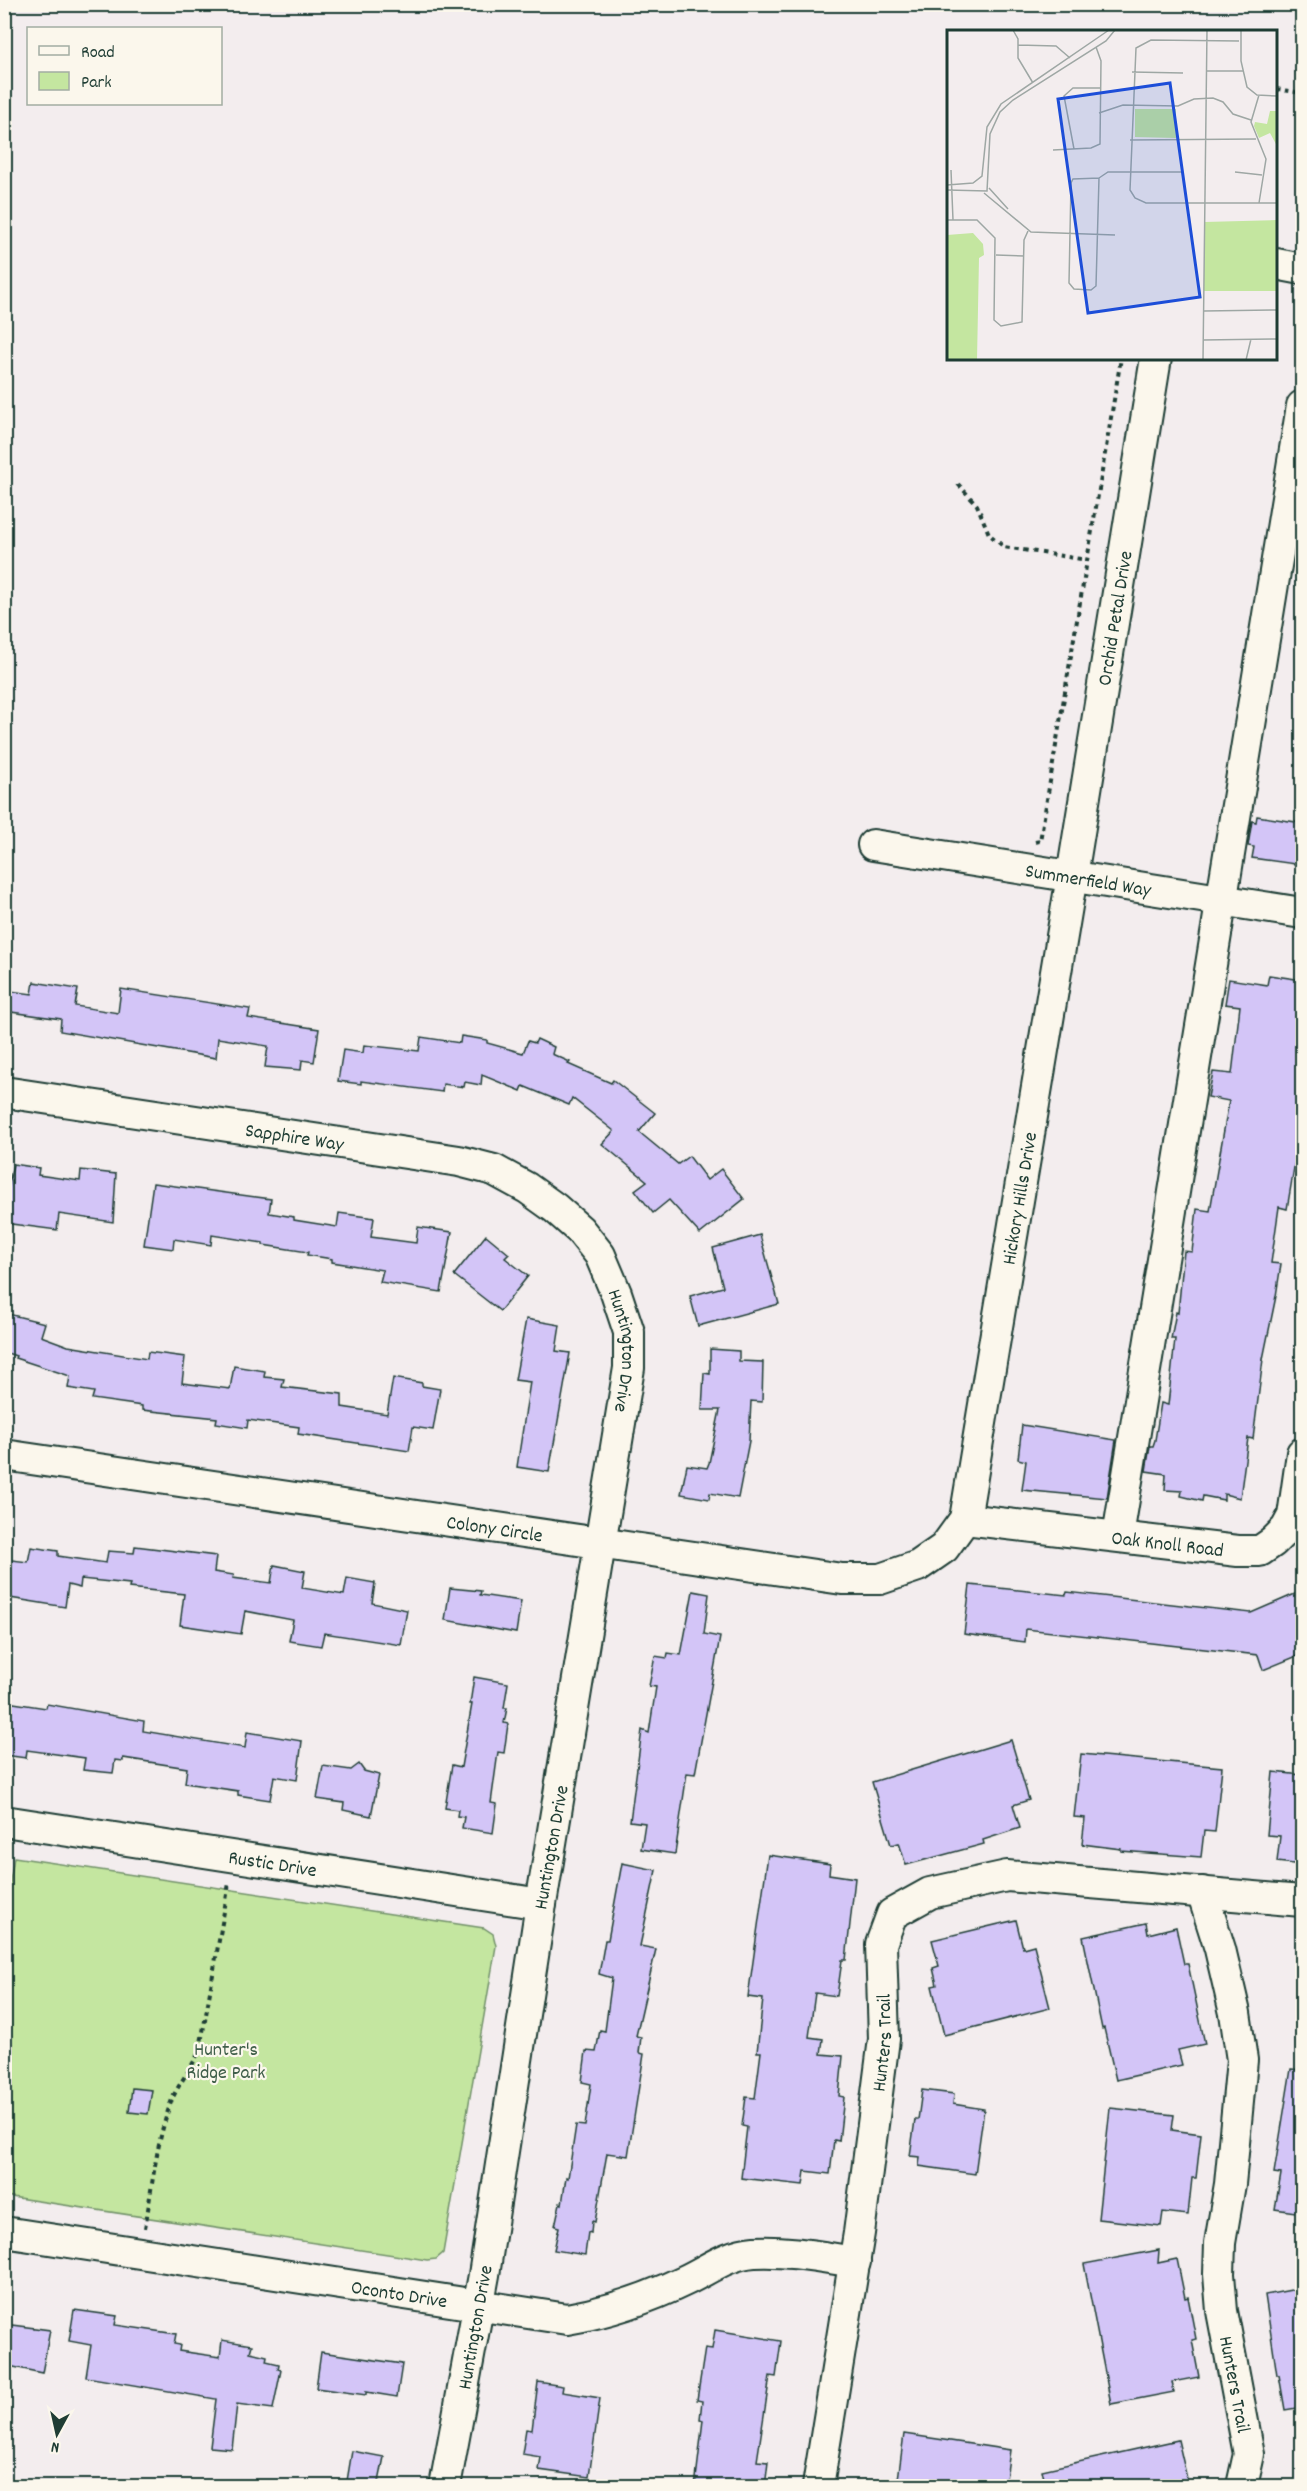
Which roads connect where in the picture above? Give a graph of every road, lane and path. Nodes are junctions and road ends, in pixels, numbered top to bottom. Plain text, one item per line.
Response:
1 (1277, 89) edge
2 (1302, 93) edge
3 (1277, 264) edge
4 (1302, 269) edge
5 (1121, 360) edge
6 (1156, 360) edge
7 (1302, 406) edge
8 (958, 484) dead end
9 (1087, 560) junction
10 (873, 845) dead end
11 (1025, 868) junction
12 (1072, 876) junction
13 (1222, 900) junction
14 (1302, 913) edge
15 (4, 1092) edge
16 (570, 1222) joint
17 (1302, 1453) edge
18 (4, 1455) edge
19 (965, 1519) junction
20 (1118, 1536) junction
21 (602, 1544) junction
22 (4, 1821) edge
23 (234, 1856) junction
24 (1202, 1892) junction
25 (1302, 1901) edge
26 (541, 1904) junction
27 (4, 2232) edge
28 (140, 2253) junction
29 (855, 2262) junction
30 (478, 2304) junction
31 (445, 2487) edge
32 (818, 2487) edge
33 (1242, 2487) edge

1 - 2 path
3 - 4 street
5 - 9 path
6 - 12 street, Orchid Petal Drive
7 - 13 street
8 - 9 path
9 - 11 path
10 - 11 street, Summerfield Way
11 - 12 street, Summerfield Way
12 - 13 street, Summerfield Way
12 - 19 street, Hickory Hills Drive
13 - 14 street, Summerfield Way
13 - 20 street
15 - 16 street, Sapphire Way
16 - 21 street, Huntington Drive
17 - 20 street, Oak Knoll Road
18 - 21 street, Colony Circle
19 - 20 street, Oak Knoll Road
19 - 21 street, Colony Circle
21 - 26 street, Huntington Drive
22 - 23 street, Rustic Drive
23 - 26 street, Rustic Drive
23 - 28 path
24 - 25 street, Hunters Trail
24 - 29 street, Hunters Trail
24 - 33 street, Hunters Trail
26 - 30 street, Huntington Drive
27 - 28 street, Oconto Drive
28 - 30 street, Oconto Drive
29 - 30 street, Oconto Drive
29 - 32 street, Hunters Trail
30 - 31 street, Huntington Drive

